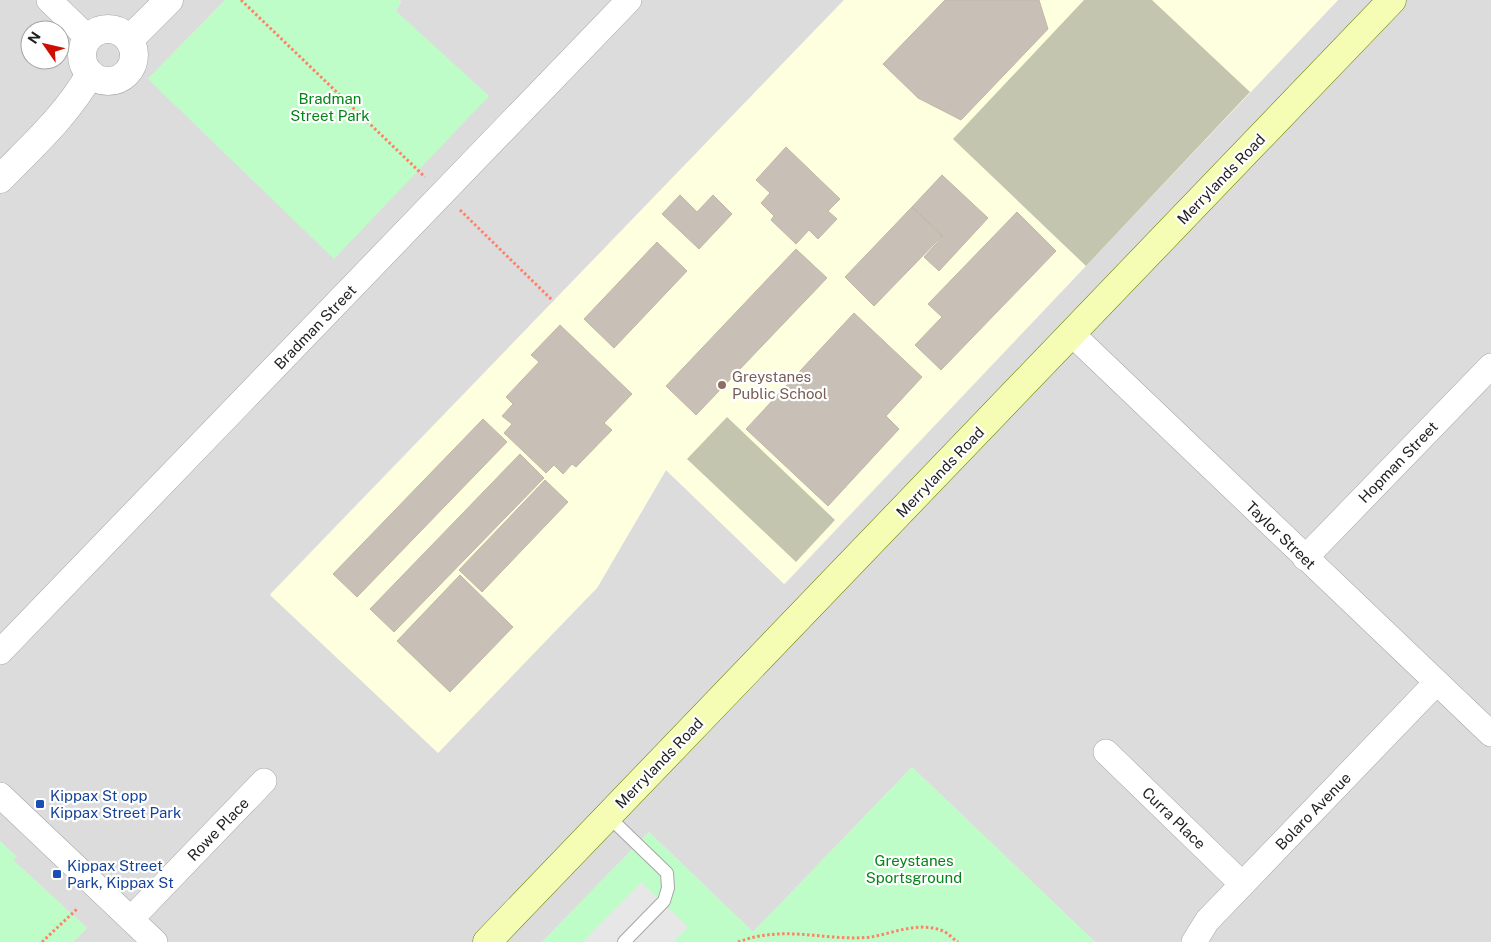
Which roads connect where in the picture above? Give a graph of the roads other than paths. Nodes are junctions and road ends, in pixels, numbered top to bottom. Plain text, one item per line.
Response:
1 (49, 0) edge
2 (169, 0) edge
3 (628, 0) edge
4 (1392, 0) edge
5 (88, 38) junction
6 (129, 40) junction
7 (90, 74) junction
8 (0, 179) edge
9 (1072, 334) junction
10 (1491, 366) edge
11 (1305, 558) junction
12 (0, 652) edge
13 (1436, 683) junction
14 (1491, 734) edge
15 (1106, 752) dead end
16 (264, 781) dead end
17 (0, 795) edge
18 (608, 816) junction
19 (1242, 884) junction
20 (131, 919) junction
21 (154, 942) edge
22 (487, 942) edge
23 (624, 942) edge
24 (1194, 942) edge

1 - 5 street
2 - 6 street
3 - 12 street, Bradman Street
4 - 9 main road, Merrylands Road
5 - 6 street
5 - 7 street
6 - 7 street
7 - 8 street
9 - 11 street, Taylor Street
9 - 18 main road, Merrylands Road
10 - 11 street, Hopman Street
11 - 13 street, Taylor Street
13 - 14 street, Taylor Street
13 - 19 street, Bolaro Avenue
15 - 19 street, Curra Place
16 - 20 street, Rowe Place
17 - 20 street
18 - 22 main road, Merrylands Road
18 - 23 lane
19 - 24 street, Bolaro Avenue
20 - 21 street

